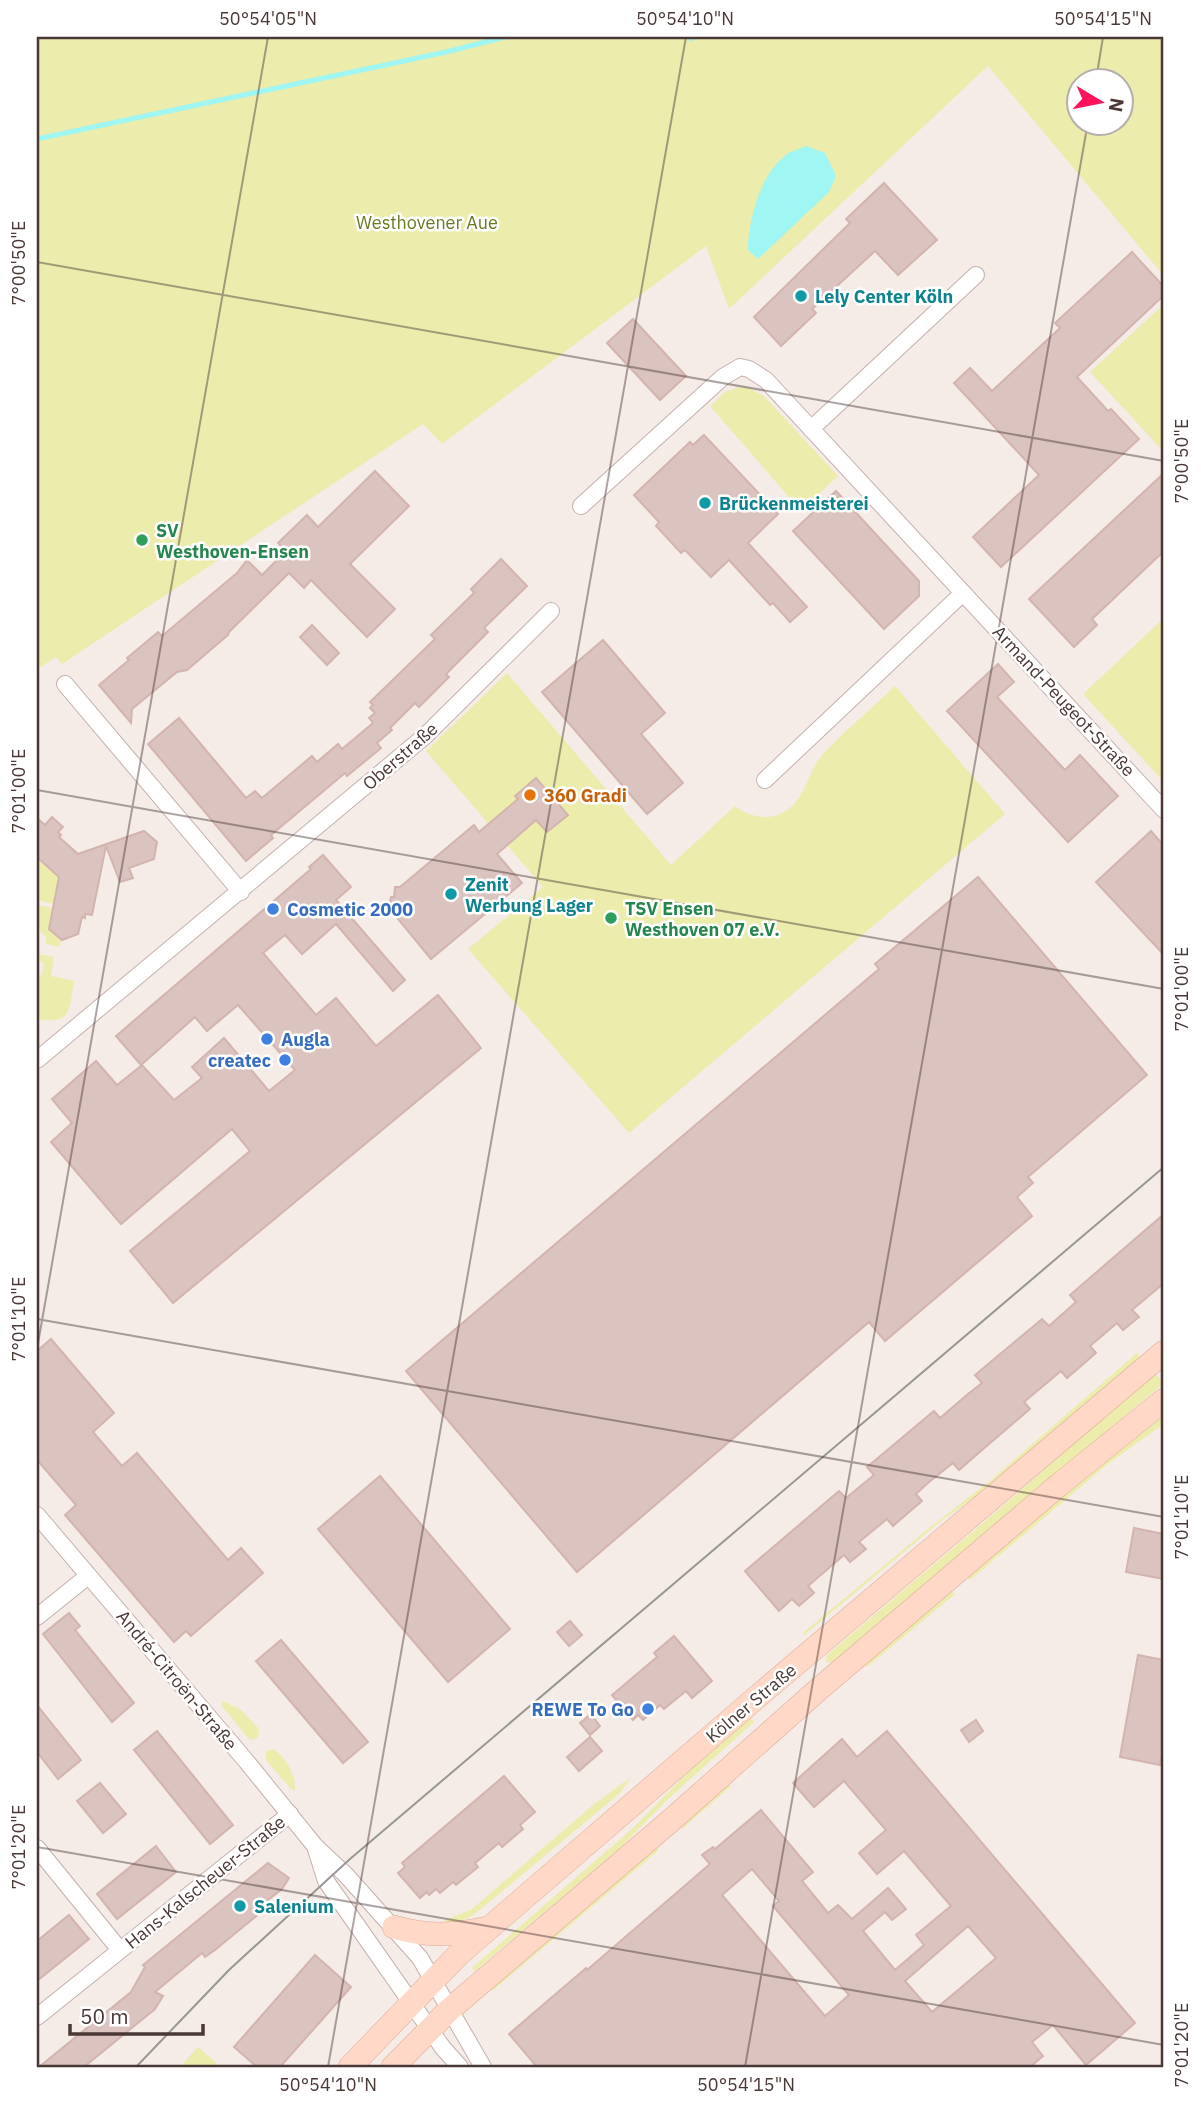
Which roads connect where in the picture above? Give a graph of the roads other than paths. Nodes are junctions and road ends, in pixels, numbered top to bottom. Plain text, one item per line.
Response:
1 (976, 275) dead end
2 (811, 429) junction
3 (581, 506) dead end
4 (963, 593) junction
5 (551, 611) dead end
6 (65, 684) dead end
7 (765, 780) dead end
8 (1164, 810) edge
9 (241, 892) junction
10 (37, 1060) edge
11 (1164, 1352) edge
12 (1164, 1400) edge
13 (37, 1516) edge
14 (88, 1576) junction
15 (37, 1617) edge
16 (785, 1675) junction
17 (806, 1700) junction
18 (290, 1814) junction
19 (315, 1846) junction
20 (37, 1848) edge
21 (394, 1927) junction
22 (491, 1927) junction
23 (120, 1950) junction
24 (432, 1979) junction
25 (411, 2001) junction
26 (449, 2010) junction
27 (37, 2017) edge
28 (430, 2029) junction
29 (350, 2067) edge
30 (393, 2067) edge
31 (460, 2067) edge
32 (483, 2067) edge

1 - 2 street
2 - 3 street, Armand-Peugeot-Straße
2 - 4 street, Armand-Peugeot-Straße
4 - 7 street
4 - 8 street, Armand-Peugeot-Straße
5 - 9 street, Oberstraße
6 - 9 street
9 - 10 street, Oberstraße
11 - 16 main road, Kölner Straße
12 - 17 main road, Kölner Straße
13 - 14 street, André-Citroën-Straße
14 - 15 street
14 - 18 street, André-Citroën-Straße
16 - 17 main road
16 - 22 main road, Kölner Straße
17 - 26 main road, Kölner Straße
18 - 19 street, André-Citroën-Straße
18 - 23 street, Hans-Kalscheuer-Straße
19 - 21 street, André-Citroën-Straße
19 - 25 street, André-Citroën-Straße
20 - 23 street, Hans-Kalscheuer-Straße
21 - 22 main road
21 - 24 street, André-Citroën-Straße
22 - 24 main road, Kölner Straße
23 - 27 street, Hans-Kalscheuer-Straße
24 - 25 main road, Kölner Straße
24 - 26 street, André-Citroën-Straße
25 - 28 street, André-Citroën-Straße
25 - 29 main road, Kölner Straße
26 - 28 main road, Kölner Straße
26 - 32 street, André-Citroën-Straße
28 - 30 main road, Kölner Straße
28 - 31 street, André-Citroën-Straße

